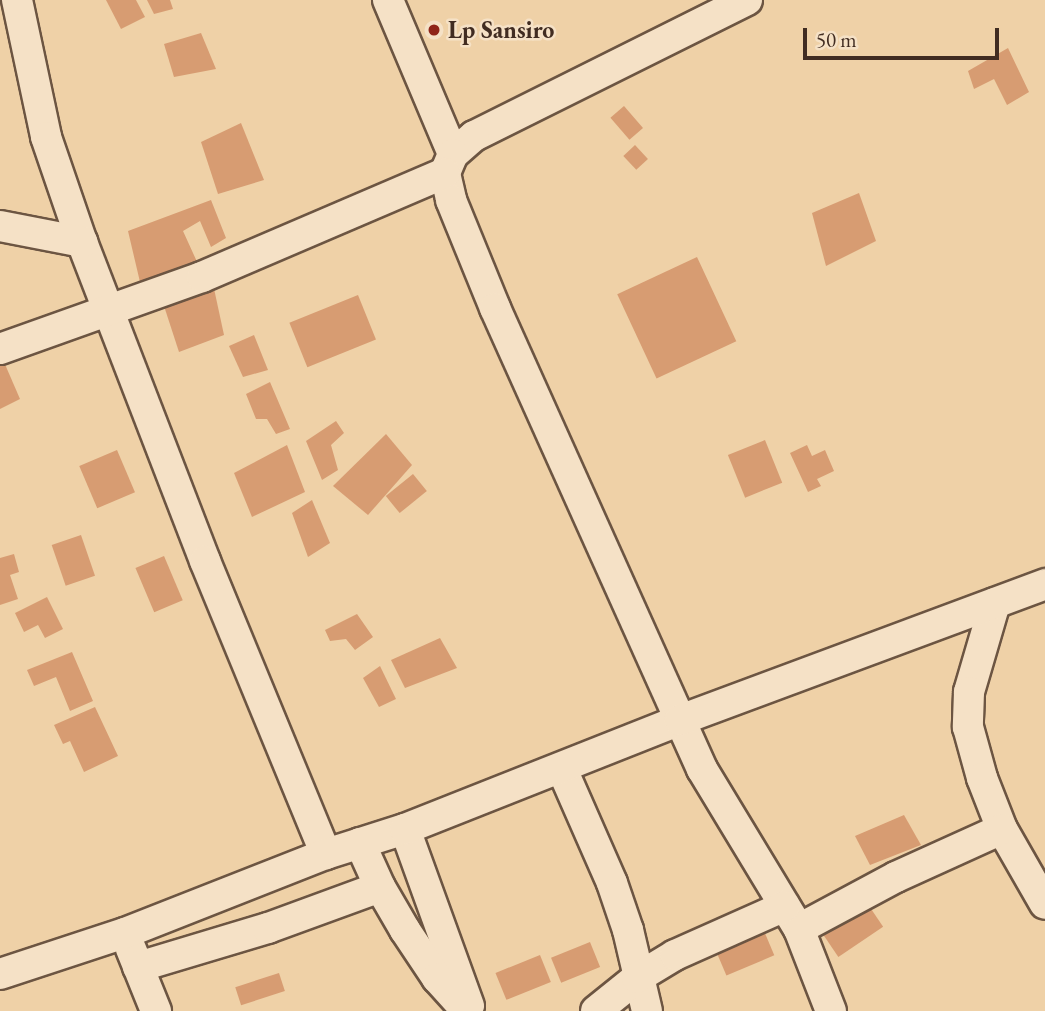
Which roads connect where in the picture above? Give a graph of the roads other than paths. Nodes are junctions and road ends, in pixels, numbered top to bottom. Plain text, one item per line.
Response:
1 (17, 0) edge
2 (388, 0) edge
3 (747, 0) edge
4 (449, 164) junction
5 (0, 226) edge
6 (82, 242) junction
7 (110, 311) junction
8 (0, 349) edge
9 (1045, 584) edge
10 (995, 603) junction
11 (680, 720) junction
12 (562, 769) junction
13 (405, 829) junction
14 (1002, 829) junction
15 (360, 843) junction
16 (326, 854) junction
17 (380, 887) junction
18 (1045, 904) edge
19 (792, 918) junction
20 (124, 933) junction
21 (138, 967) junction
22 (0, 974) edge
23 (637, 978) junction
24 (156, 1011) edge
25 (469, 1011) edge
26 (596, 1011) edge
27 (647, 1011) edge
28 (831, 1011) edge

1 - 6 street
2 - 4 street
3 - 4 street
4 - 7 street
4 - 11 street
5 - 6 street
6 - 7 street
7 - 8 street
7 - 16 street
9 - 10 street
10 - 11 street
10 - 14 street
11 - 12 street
11 - 19 street
12 - 13 street
12 - 23 street
13 - 15 street
13 - 25 street
14 - 18 street
14 - 19 street
15 - 16 street
15 - 17 street
16 - 20 street
17 - 21 street
17 - 25 street
19 - 23 street
19 - 28 street
20 - 21 street
20 - 22 street
21 - 24 street
23 - 26 street
23 - 27 street

